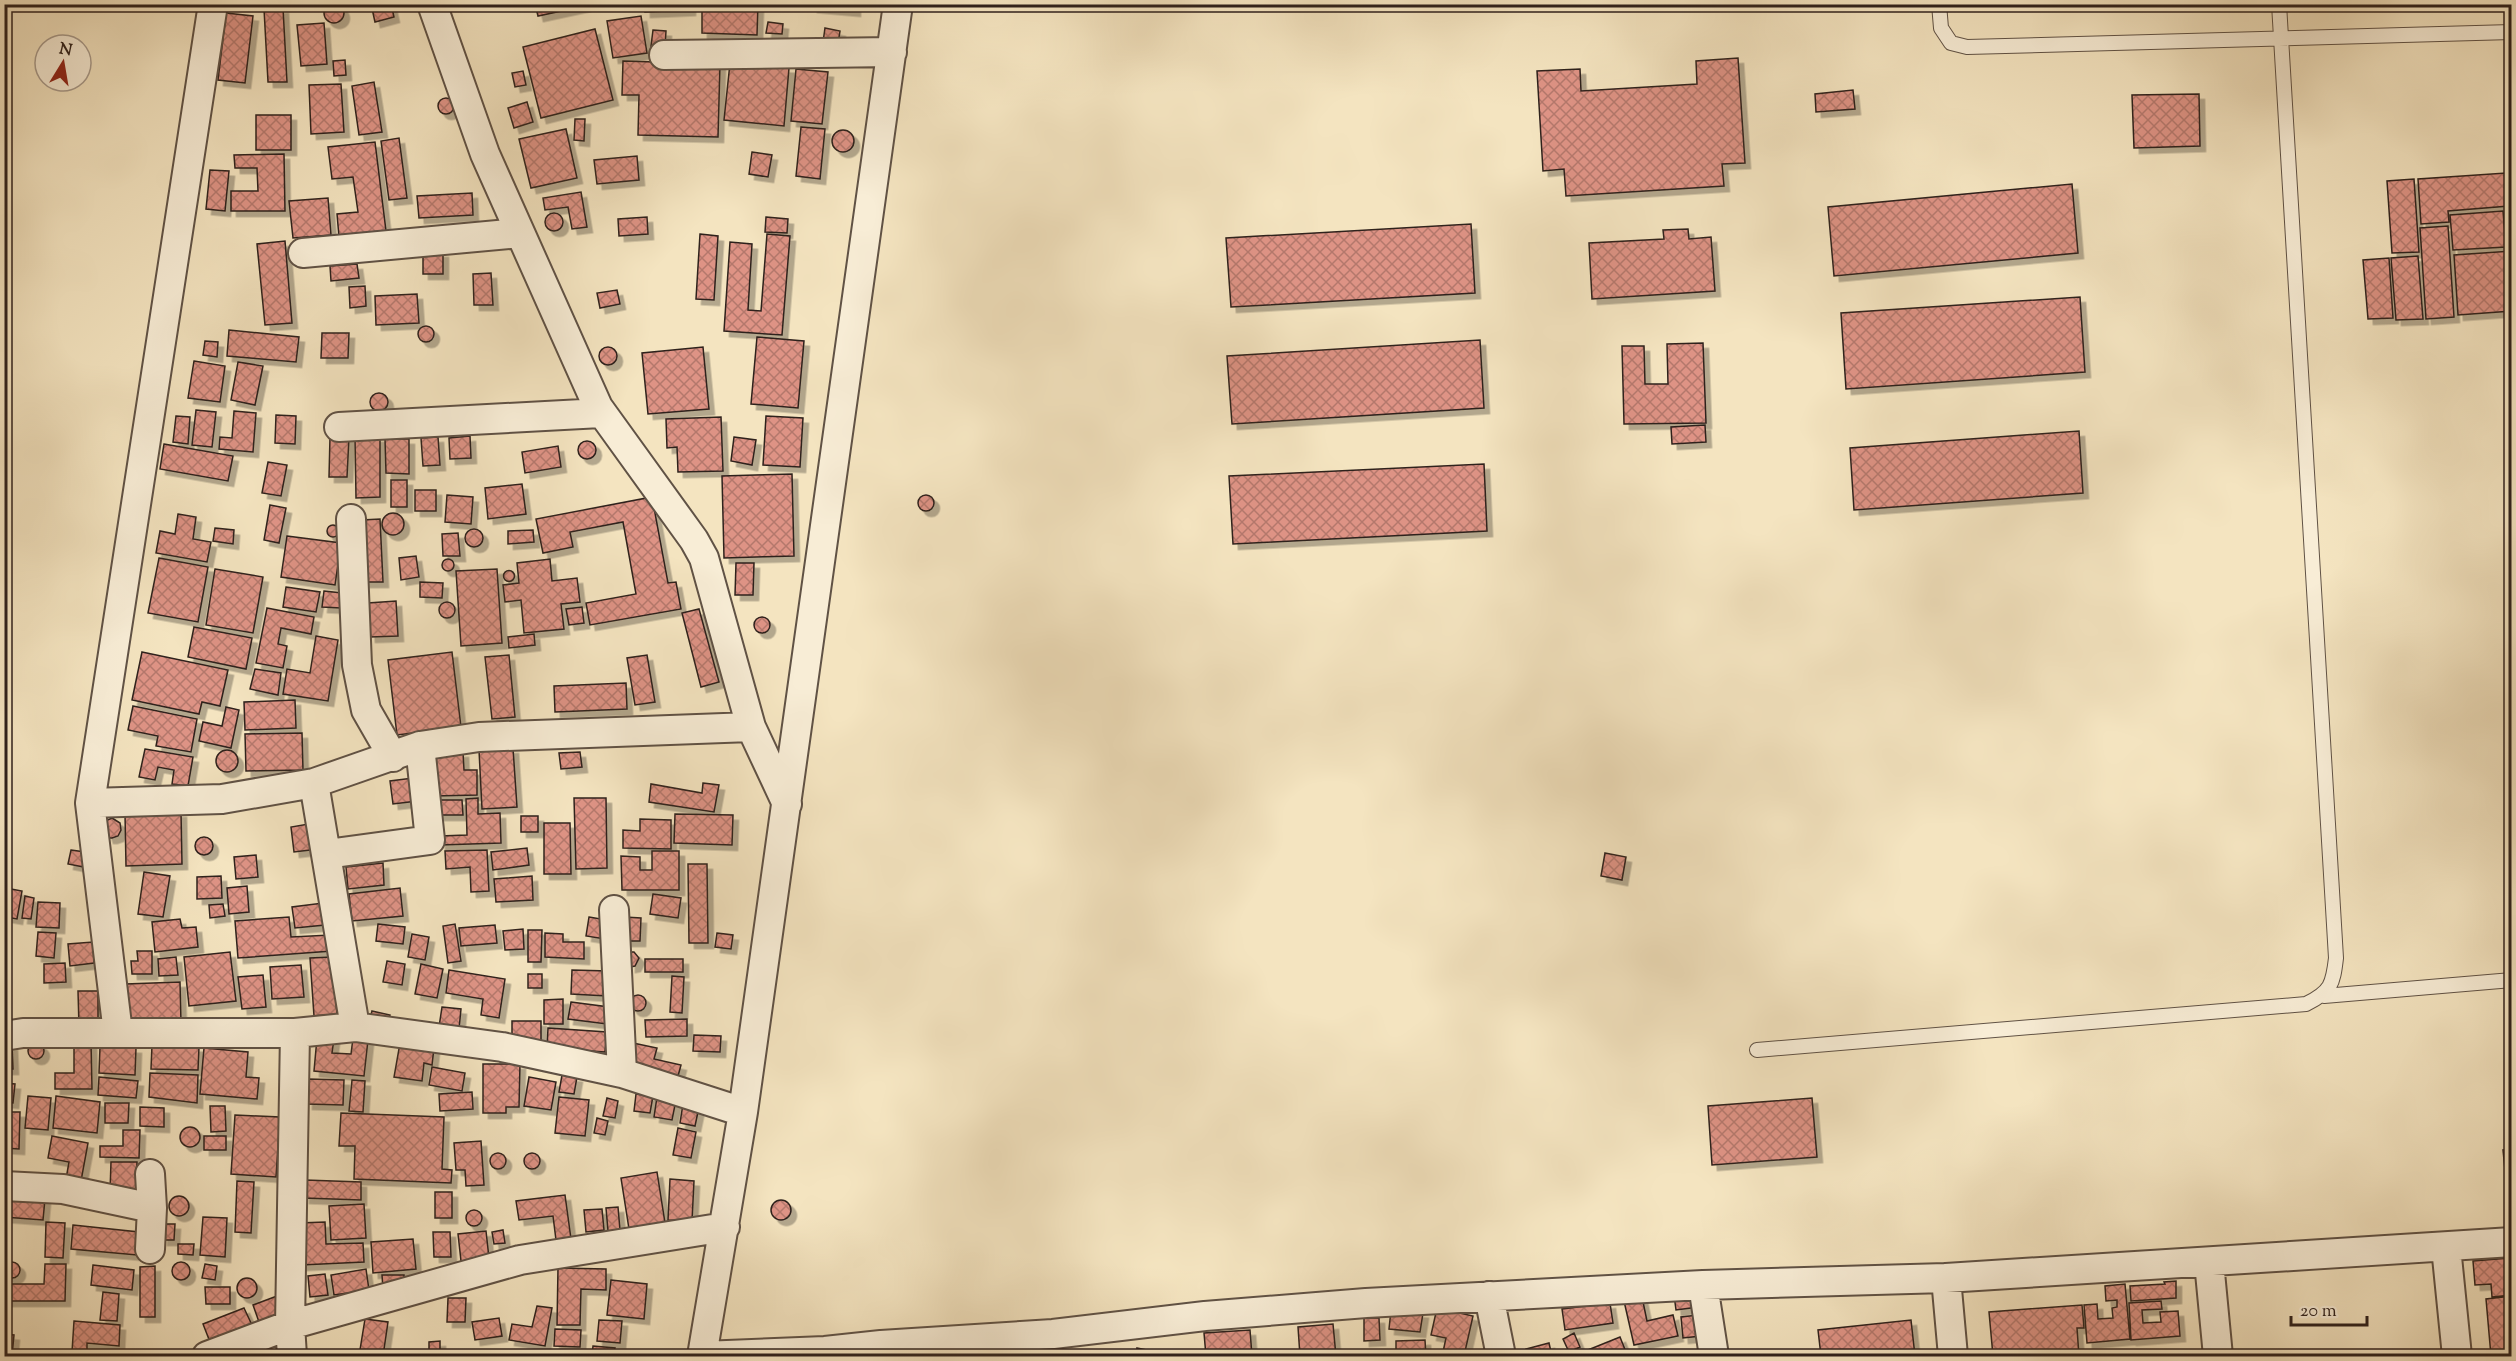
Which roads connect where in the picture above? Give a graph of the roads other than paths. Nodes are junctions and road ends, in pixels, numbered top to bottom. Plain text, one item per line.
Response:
1 (213, 4) edge
2 (432, 4) edge
3 (898, 4) edge
4 (1940, 4) edge
5 (2279, 4) edge
6 (2511, 32) edge
7 (2281, 38) junction
8 (892, 52) junction
9 (664, 55) dead end
10 (520, 233) junction
11 (303, 254) dead end
12 (601, 413) junction
13 (339, 427) dead end
14 (351, 519) dead end
15 (751, 727) junction
16 (420, 746) junction
17 (393, 757) junction
18 (314, 783) junction
19 (90, 803) junction
20 (787, 804) junction
21 (327, 854) junction
22 (614, 910) dead end
23 (2511, 980) edge
24 (2324, 996) junction
25 (355, 1028) junction
26 (118, 1033) junction
27 (295, 1034) junction
28 (4, 1036) edge
29 (1757, 1050) dead end
30 (622, 1073) junction
31 (743, 1112) junction
32 (150, 1174) dead end
33 (4, 1186) edge
34 (152, 1208) junction
35 (725, 1227) junction
36 (2511, 1242) edge
37 (2446, 1247) junction
38 (150, 1249) dead end
39 (2209, 1262) junction
40 (1946, 1278) junction
41 (1703, 1285) junction
42 (1489, 1296) junction
43 (290, 1325) junction
44 (1055, 1345) edge
45 (825, 1354) edge
46 (207, 1356) edge
47 (292, 1356) edge
48 (702, 1356) edge
49 (1501, 1356) edge
50 (1714, 1356) edge
51 (1953, 1356) edge
52 (2218, 1356) edge
53 (2457, 1356) edge

1 - 19 street
2 - 10 street
3 - 8 street
4 - 7 lane
5 - 7 lane
6 - 7 lane
7 - 24 lane
8 - 9 street
8 - 20 street
10 - 11 street
10 - 12 street
12 - 13 street
12 - 15 street
14 - 17 street
15 - 16 street
15 - 20 street
16 - 17 street
16 - 21 street
17 - 18 street
18 - 19 street
18 - 21 street
19 - 26 street
20 - 31 street
21 - 25 street
22 - 30 street
23 - 24 lane
24 - 29 lane
25 - 27 street
25 - 30 street
26 - 27 street
26 - 28 street
27 - 43 street
30 - 31 street
31 - 35 street
32 - 34 street
33 - 34 street
34 - 38 street
35 - 43 street
35 - 48 street
36 - 37 street
37 - 39 street
37 - 53 street
39 - 40 street
39 - 52 street
40 - 41 street
40 - 51 street
41 - 42 street
41 - 50 street
42 - 44 street
42 - 49 street
43 - 46 street
43 - 47 street
44 - 45 street
45 - 48 street

